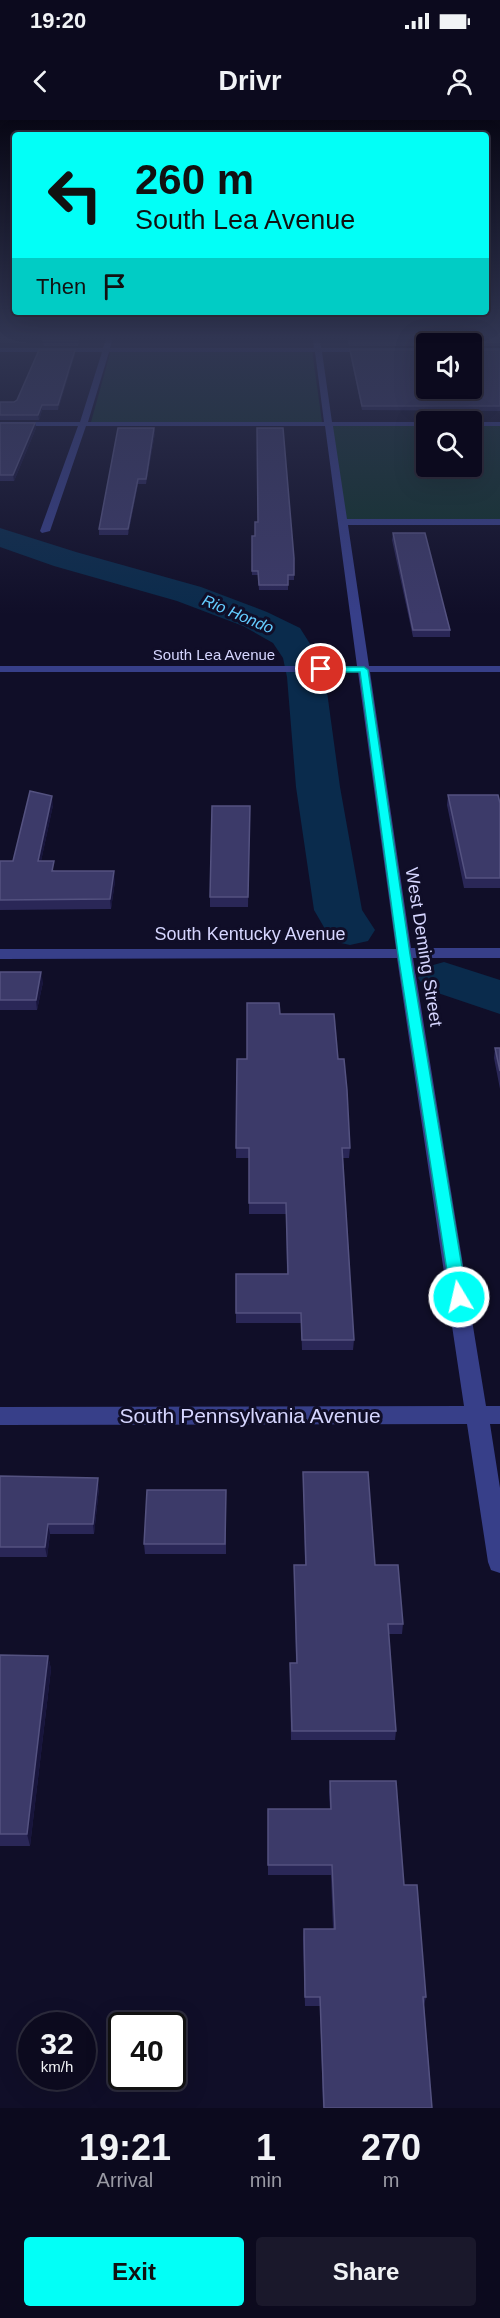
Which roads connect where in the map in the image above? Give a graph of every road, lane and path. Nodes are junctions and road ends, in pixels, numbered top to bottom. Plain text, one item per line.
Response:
1 (82, 430) edge
2 (330, 430) edge
3 (343, 522) junction
4 (500, 522) edge
5 (45, 531) dead end
6 (0, 669) edge
7 (500, 669) edge
8 (364, 670) junction
9 (500, 953) edge
10 (0, 954) edge
11 (404, 954) junction
12 (489, 1415) edge
13 (0, 1416) edge
14 (500, 1562) edge

1 - 5 street
2 - 3 street, West Deming Street
3 - 4 street
3 - 8 street, West Deming Street
6 - 8 street, South Lea Avenue
7 - 8 street, South Lea Avenue
8 - 11 street, West Deming Street
9 - 11 street, South Kentucky Avenue
10 - 11 street, South Kentucky Avenue
11 - 12 street, West Deming Street
12 - 13 street, South Pennsylvania Avenue
12 - 14 street, West Deming Street

